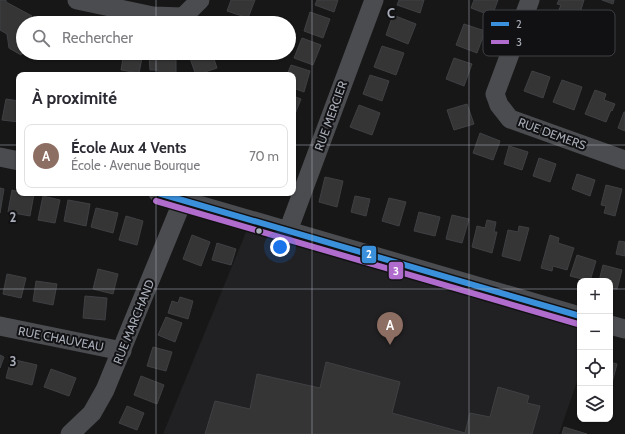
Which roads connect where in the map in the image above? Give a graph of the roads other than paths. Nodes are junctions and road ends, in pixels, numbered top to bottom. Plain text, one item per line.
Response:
1 (77, 0) edge
2 (200, 0) edge
3 (374, 0) edge
4 (530, 0) edge
5 (526, 10) edge
6 (153, 16) edge
7 (184, 16) edge
8 (509, 56) edge
9 (0, 157) edge
10 (16, 160) edge
11 (625, 160) edge
12 (169, 196) edge
13 (183, 200) junction
14 (288, 231) junction
15 (577, 315) edge
16 (0, 326) edge
17 (613, 326) edge
18 (625, 330) edge
19 (122, 351) junction
20 (70, 434) edge

1 - 6 street
2 - 7 street
3 - 14 street, RUE MERCIER
4 - 5 street, RUE DEMERS
8 - 11 street, RUE DEMERS
9 - 10 street
12 - 13 street
13 - 14 street
13 - 19 street, RUE MARCHAND
14 - 15 street
16 - 19 street, RUE CHAUVEAU
17 - 18 street
19 - 20 street, RUE MARCHAND

